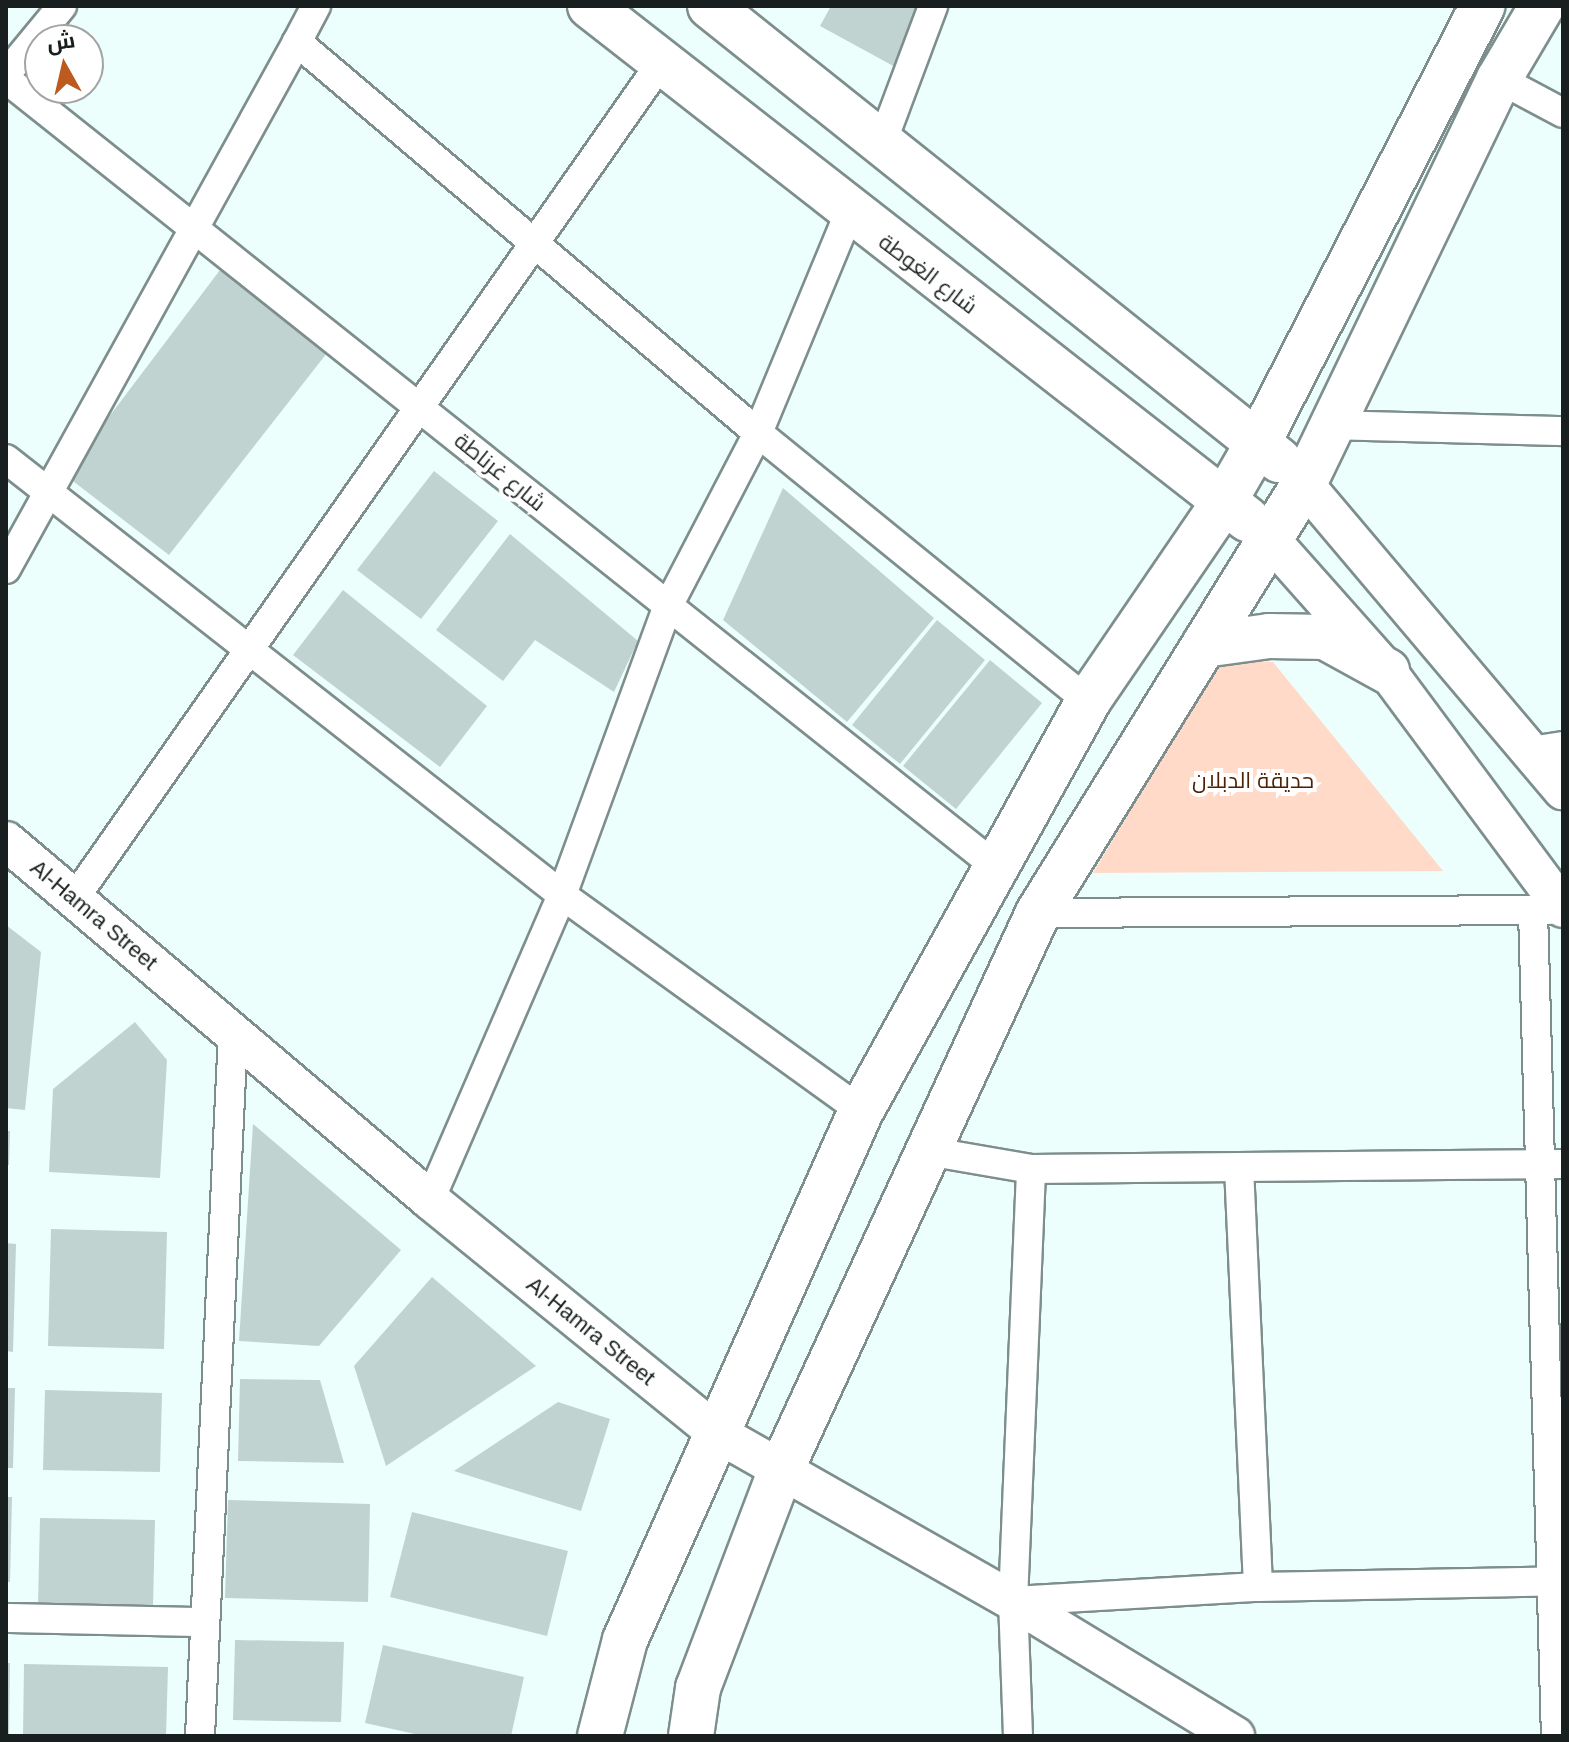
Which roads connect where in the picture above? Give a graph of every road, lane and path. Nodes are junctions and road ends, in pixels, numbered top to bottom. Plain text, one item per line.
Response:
1 (62, 6) edge
2 (316, 6) edge
3 (590, 6) edge
4 (710, 6) edge
5 (933, 6) edge
6 (1483, 6) edge
7 (1542, 6) edge
8 (297, 42) junction
9 (661, 63) junction
10 (6, 77) edge
11 (1499, 79) junction
12 (1563, 113) edge
13 (883, 140) junction
14 (849, 213) junction
15 (195, 228) junction
16 (535, 243) junction
17 (419, 408) junction
18 (1332, 425) junction
19 (1563, 431) edge
20 (758, 433) junction
21 (1259, 441) junction
22 (6, 459) edge
23 (1304, 484) junction
24 (49, 492) junction
25 (1225, 500) junction
26 (1269, 538) junction
27 (6, 569) edge
28 (668, 606) junction
29 (1204, 645) junction
30 (249, 651) junction
31 (1387, 671) junction
32 (1088, 701) junction
33 (1547, 749) edge
34 (1563, 790) edge
35 (6, 841) edge
36 (994, 865) junction
37 (562, 895) junction
38 (74, 899) junction
39 (1553, 909) edge
40 (1038, 913) junction
41 (233, 1033) junction
42 (861, 1111) junction
43 (927, 1151) junction
44 (1551, 1164) edge
45 (1239, 1167) junction
46 (1031, 1169) junction
47 (430, 1200) junction
48 (717, 1433) junction
49 (781, 1470) junction
50 (1557, 1581) edge
51 (1258, 1587) junction
52 (1013, 1601) junction
53 (6, 1618) edge
54 (205, 1622) junction
55 (200, 1736) edge
56 (600, 1736) edge
57 (691, 1736) edge
58 (1018, 1736) edge
59 (1235, 1736) edge
60 (1556, 1736) edge

1 - 10 street
2 - 8 street
3 - 9 main road, شارع الغوطة
4 - 13 main road
5 - 13 street
6 - 21 main road
7 - 11 main road
8 - 15 street
8 - 16 street
9 - 14 main road, شارع الغوطة
9 - 16 street
10 - 15 street, شارع غرناطة
11 - 12 street
11 - 18 main road
13 - 21 main road
14 - 20 street
14 - 25 main road, شارع الغوطة
15 - 17 street, شارع غرناطة
15 - 24 street
16 - 17 street
16 - 20 street
17 - 28 street, شارع غرناطة
17 - 30 street
18 - 19 street
18 - 23 main road
20 - 28 street
20 - 32 street
21 - 23 main road
21 - 25 main road
22 - 24 street
23 - 26 main road
23 - 33 main road
24 - 27 street
24 - 30 street
25 - 26 main road, شارع الغوطة
25 - 32 main road
26 - 29 main road
26 - 31 main road
28 - 36 street, شارع غرناطة
28 - 37 street
29 - 31 main road
29 - 40 main road
30 - 37 street
30 - 38 street
31 - 39 main road
32 - 36 main road
33 - 34 main road
35 - 38 main road, Al-Hamra Street
36 - 42 main road
37 - 42 street
37 - 47 street
38 - 41 main road, Al-Hamra Street
39 - 40 street
39 - 44 street
40 - 43 main road
41 - 47 main road, Al-Hamra Street
41 - 54 street
42 - 48 main road
43 - 46 street
43 - 49 main road
44 - 45 street
44 - 50 street
45 - 46 street
45 - 51 street
46 - 52 street
47 - 48 main road, Al-Hamra Street
48 - 49 main road, Al-Hamra Street
48 - 56 main road
49 - 52 main road, Al-Hamra Street
49 - 57 main road
50 - 51 street
50 - 60 street
51 - 52 street
52 - 58 street
52 - 59 main road, Al-Hamra Street
53 - 54 street
54 - 55 street

